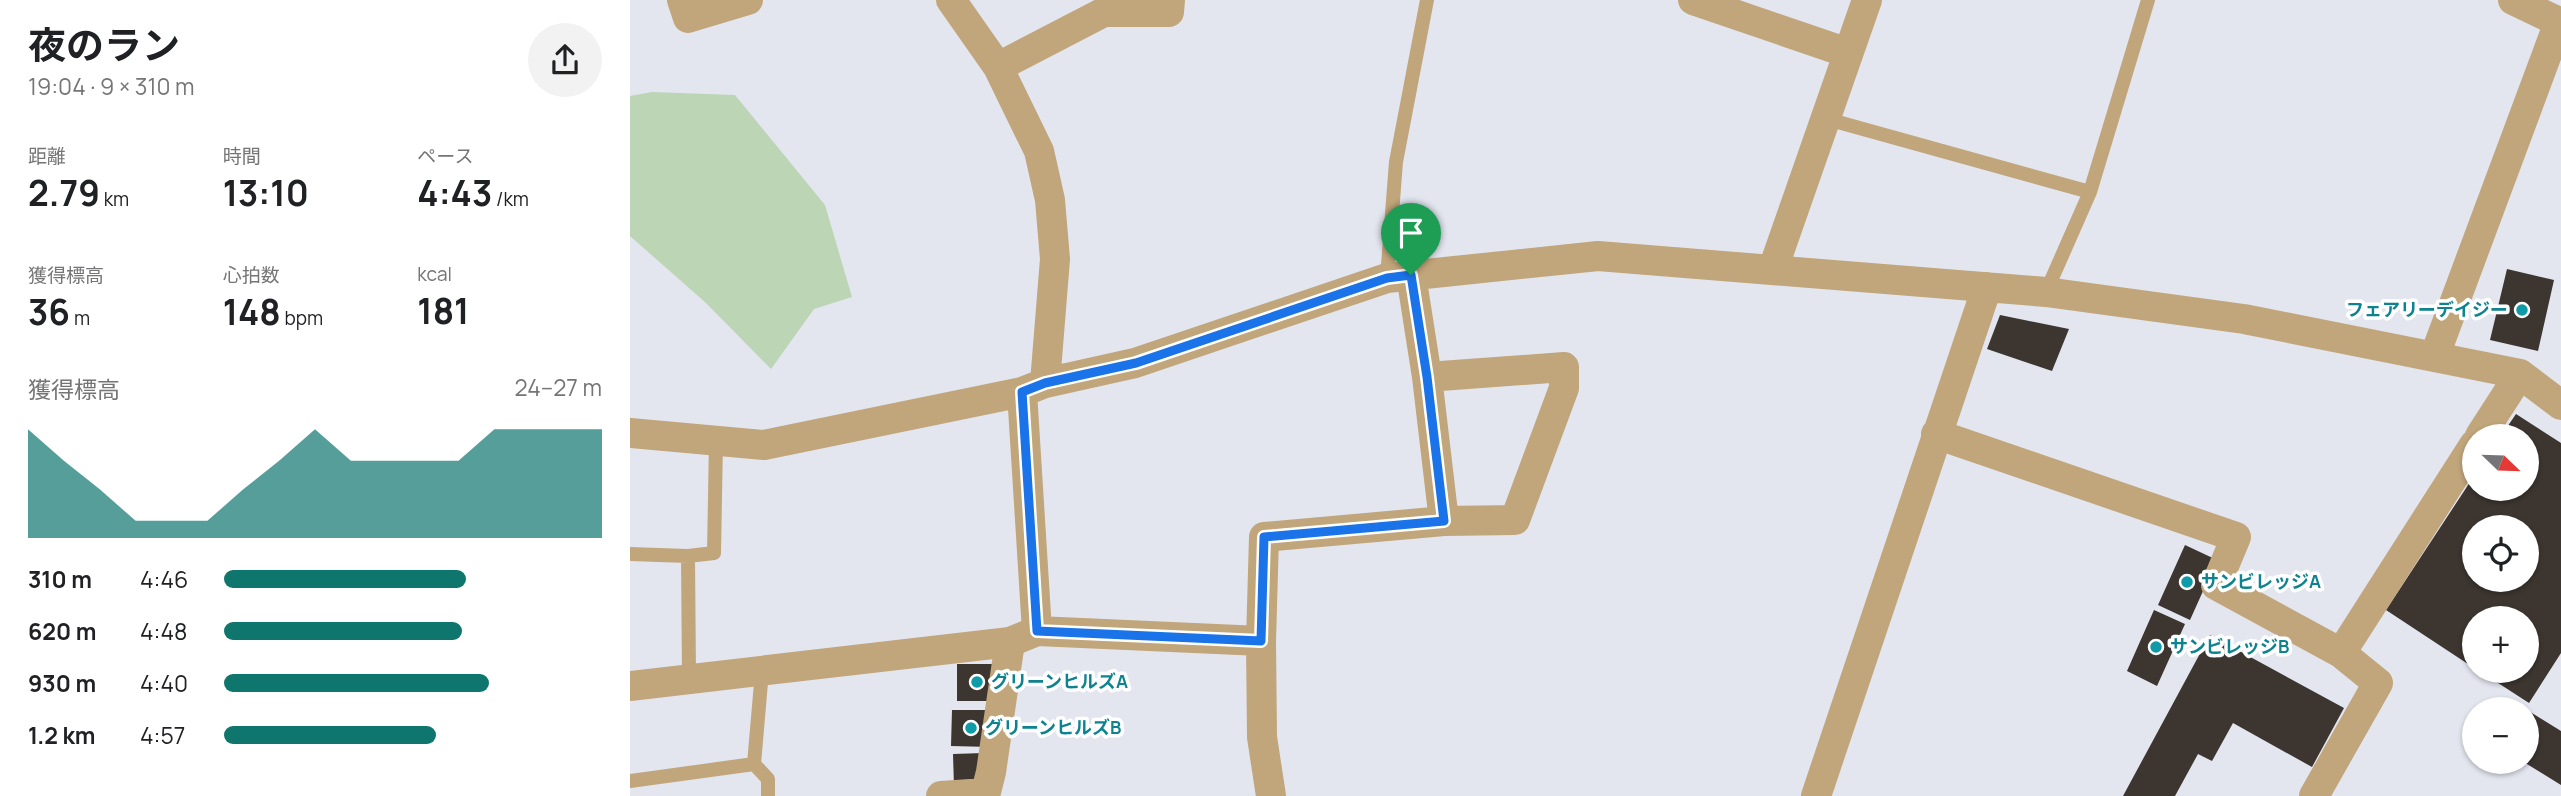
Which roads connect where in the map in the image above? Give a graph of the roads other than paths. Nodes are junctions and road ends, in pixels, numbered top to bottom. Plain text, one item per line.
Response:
1 (682, 0) edge
2 (748, 0) edge
3 (951, 0) edge
4 (1170, 0) edge
5 (1427, 0) edge
6 (1693, 0) edge
7 (1867, 0) edge
8 (2148, 0) edge
9 (2513, 0) edge
10 (2560, 22) edge
11 (1848, 52) junction
12 (998, 67) junction
13 (1827, 118) junction
14 (2090, 192) junction
15 (1773, 269) junction
16 (1399, 277) junction
17 (1987, 287) junction
18 (2046, 292) junction
19 (2435, 355) junction
20 (2520, 374) junction
21 (1427, 377) junction
22 (1034, 387) junction
23 (2561, 405) edge
24 (2488, 424) edge
25 (630, 433) edge
26 (1936, 434) junction
27 (716, 440) junction
28 (2462, 464) edge
29 (1444, 521) junction
30 (630, 554) edge
31 (688, 555) junction
32 (1037, 631) junction
33 (1261, 641) junction
34 (1010, 642) junction
35 (2341, 653) junction
36 (762, 671) junction
37 (688, 677) junction
38 (630, 686) edge
39 (754, 764) junction
40 (630, 781) edge
41 (985, 795) edge
42 (768, 796) edge
43 (941, 796) edge
44 (1271, 796) edge
45 (1816, 796) edge
46 (2314, 796) edge

1 - 2 street
3 - 12 street
4 - 12 street
5 - 16 lane
6 - 11 street
7 - 11 street
8 - 14 lane
9 - 10 street
10 - 19 street
11 - 13 street
12 - 22 street
13 - 14 lane
13 - 15 street
14 - 18 lane
15 - 16 street
15 - 17 street
16 - 21 street
16 - 22 street
17 - 18 street
17 - 26 street
18 - 19 street
19 - 20 street
20 - 23 street
20 - 24 street
21 - 29 street
21 - 29 street
22 - 27 street
22 - 32 street
25 - 27 street
26 - 35 street
26 - 45 street
27 - 31 lane
28 - 35 street
29 - 33 street
30 - 31 lane
31 - 37 lane
32 - 33 street
32 - 34 street
33 - 44 street
34 - 36 street
34 - 41 street
35 - 46 street
36 - 37 street
36 - 39 lane
37 - 38 street
39 - 40 lane
39 - 42 lane
41 - 43 street

